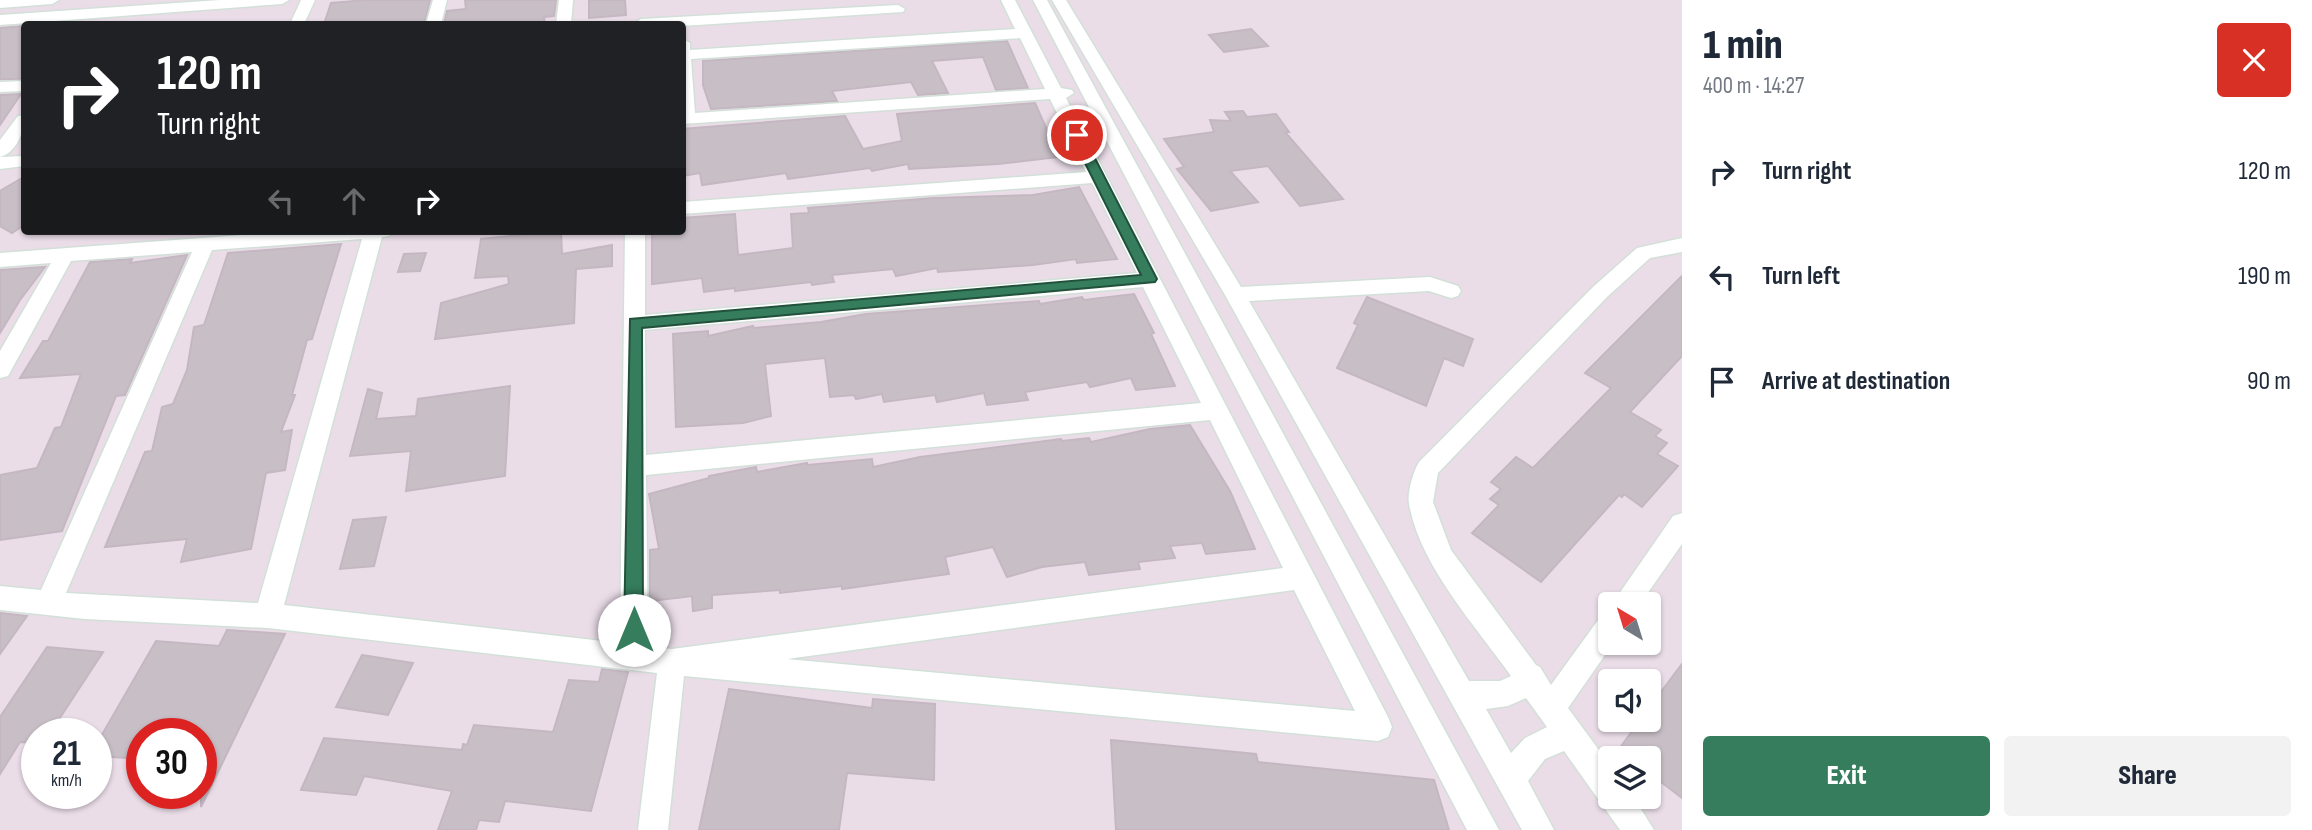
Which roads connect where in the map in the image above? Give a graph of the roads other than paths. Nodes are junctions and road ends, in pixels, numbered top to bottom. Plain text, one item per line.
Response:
1 (52, 0) edge
2 (157, 0) edge
3 (282, 0) edge
4 (308, 0) edge
5 (440, 0) edge
6 (565, 0) edge
7 (1008, 0) edge
8 (1040, 0) edge
9 (1059, 0) edge
10 (0, 4) edge
11 (0, 11) edge
12 (99, 18) edge
13 (0, 20) edge
14 (902, 20) edge
15 (298, 21) edge
16 (435, 21) edge
17 (564, 21) edge
18 (686, 23) edge
19 (1025, 33) junction
20 (686, 55) edge
21 (21, 86) edge
22 (0, 88) edge
23 (1091, 91) junction
24 (1055, 93) junction
25 (686, 119) edge
26 (21, 124) edge
27 (0, 152) edge
28 (21, 161) edge
29 (0, 163) edge
30 (1098, 177) junction
31 (686, 208) edge
32 (297, 235) edge
33 (373, 235) edge
34 (635, 235) edge
35 (201, 240) edge
36 (1682, 244) edge
37 (65, 255) junction
38 (0, 260) edge
39 (1150, 279) junction
40 (1451, 291) dead end
41 (1235, 295) junction
42 (635, 323) junction
43 (0, 370) edge
44 (1217, 410) junction
45 (635, 466) junction
46 (1682, 524) edge
47 (1302, 577) junction
48 (1634, 592) edge
49 (0, 598) edge
50 (49, 603) junction
51 (268, 616) junction
52 (1598, 642) edge
53 (634, 657) junction
54 (672, 662) junction
55 (1530, 676) junction
56 (1464, 694) junction
57 (1551, 708) junction
58 (1571, 735) junction
59 (1598, 773) edge
60 (1512, 779) junction
61 (1624, 809) edge
62 (653, 830) edge
63 (1484, 830) edge
64 (1539, 830) edge
65 (1639, 830) edge

1 - 10 street
2 - 11 street
3 - 12 street
4 - 15 street
5 - 16 street
6 - 17 street
7 - 19 street
8 - 23 street
9 - 41 street
12 - 13 street
14 - 18 street
14 - 19 street
14 - 20 street
19 - 24 street
21 - 22 street
23 - 24 street
23 - 63 street
24 - 25 street
24 - 30 street
26 - 27 street
28 - 29 street
30 - 31 street
30 - 39 street
32 - 35 street
33 - 51 street
34 - 42 street
35 - 37 street
35 - 50 street
36 - 55 street
37 - 38 street
37 - 43 street
39 - 42 street
39 - 44 street
40 - 41 street
41 - 56 street
42 - 45 street
44 - 45 street
44 - 47 street
45 - 53 street
46 - 48 street
47 - 54 street
47 - 54 street
49 - 50 street
50 - 51 street
51 - 53 street
52 - 57 street
53 - 54 street
54 - 62 street
55 - 56 street
55 - 57 street
56 - 60 street
57 - 58 street
58 - 59 street
58 - 60 street
60 - 64 street
61 - 65 street

